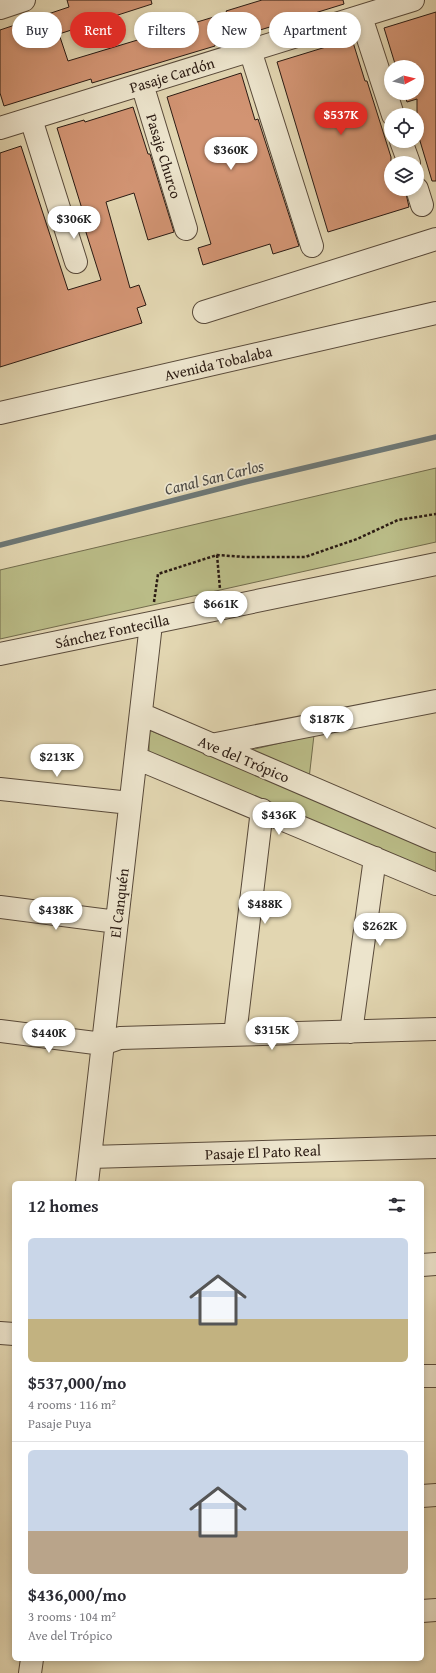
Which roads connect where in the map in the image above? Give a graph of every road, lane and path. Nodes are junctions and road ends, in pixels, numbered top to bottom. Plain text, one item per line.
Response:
1 (24, 0) edge
2 (414, 0) edge
3 (0, 8) edge
4 (361, 17) joint
5 (269, 44) edge
6 (250, 50) junction
7 (142, 84) junction
8 (391, 108) edge
9 (31, 119) junction
10 (0, 128) edge
11 (186, 229) dead end
12 (436, 239) edge
13 (312, 246) dead end
14 (76, 262) dead end
15 (204, 312) dead end
16 (436, 313) edge
17 (0, 413) edge
18 (436, 514) edge
19 (217, 555) junction
20 (436, 564) edge
21 (222, 607) junction
22 (151, 624) junction
23 (0, 654) edge
24 (436, 701) edge
25 (141, 714) junction
26 (211, 745) junction
27 (136, 758) junction
28 (0, 789) edge
29 (130, 803) junction
30 (262, 810) junction
31 (436, 841) edge
32 (375, 858) junction
33 (436, 884) edge
34 (0, 907) edge
35 (117, 922) junction
36 (436, 1029) edge
37 (0, 1031) edge
38 (351, 1032) junction
39 (236, 1035) junction
40 (103, 1044) junction
41 (436, 1147) edge
42 (90, 1157) junction
43 (87, 1181) edge
44 (424, 1264) edge
45 (436, 1264) edge
46 (0, 1333) edge
47 (12, 1334) edge
48 (424, 1376) edge
49 (436, 1376) edge
50 (436, 1495) edge
51 (424, 1496) edge
52 (436, 1610) edge
53 (424, 1611) edge
54 (32, 1661) edge
55 (30, 1673) edge

1 - 3 street
2 - 4 street, Pasaje Cardón
4 - 8 street
5 - 6 street, Pasaje Cardón
6 - 7 street, Pasaje Cardón
6 - 13 street
7 - 9 street, Pasaje Cardón
7 - 11 street, Pasaje Churco
9 - 10 street, Pasaje Cardón
9 - 14 street
12 - 15 street
16 - 17 street, Avenida Tobalaba
18 - 19 path
19 - 21 path
19 - 22 path
20 - 21 street, Sánchez Fontecilla
21 - 22 street, Sánchez Fontecilla
22 - 23 street, Sánchez Fontecilla
22 - 25 street, El Canquén
24 - 26 street
25 - 26 street, Ave del Trópico
25 - 27 street, El Canquén
26 - 31 street, Ave del Trópico
27 - 29 street, El Canquén
27 - 30 street
28 - 29 street
29 - 35 street, El Canquén
30 - 32 street
30 - 39 street
32 - 33 street
32 - 38 street
34 - 35 street
35 - 40 street, El Canquén
36 - 38 street
37 - 40 street
38 - 39 street
39 - 40 street
40 - 42 street, El Canquén
41 - 42 street, Pasaje El Pato Real
42 - 43 street, El Canquén
44 - 45 street
46 - 47 street
48 - 49 street
50 - 51 street
52 - 53 street
54 - 55 street

